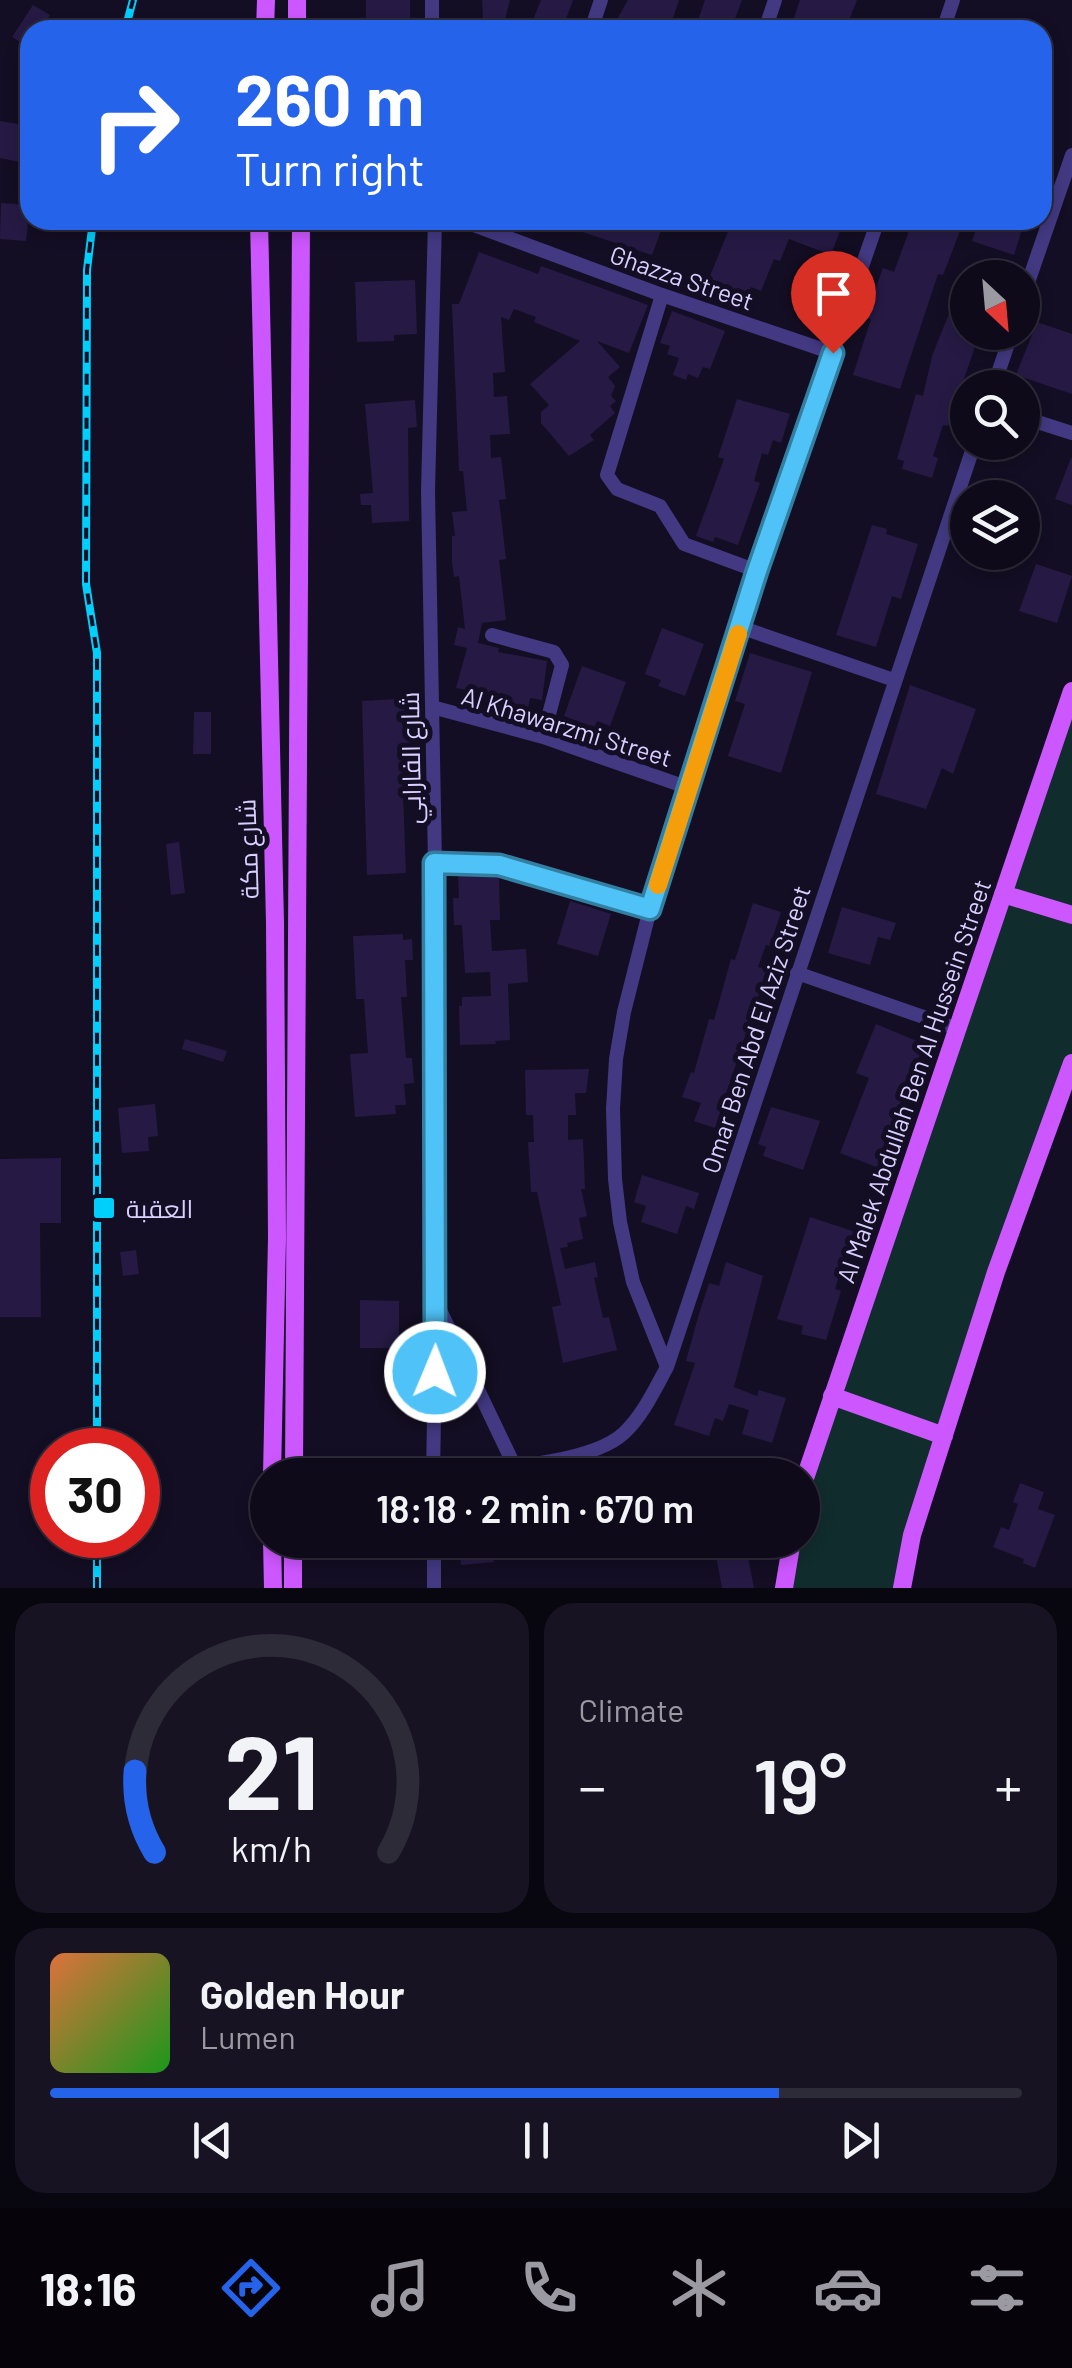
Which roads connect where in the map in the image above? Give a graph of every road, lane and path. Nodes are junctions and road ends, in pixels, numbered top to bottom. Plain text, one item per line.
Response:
1 (1072, 155) edge
2 (1052, 213) edge
3 (258, 230) edge
4 (301, 230) edge
5 (435, 230) edge
6 (487, 230) edge
7 (875, 230) edge
8 (1046, 230) edge
9 (1036, 260) edge
10 (662, 296) junction
11 (833, 353) junction
12 (1040, 422) edge
13 (1072, 432) edge
14 (969, 460) edge
15 (757, 571) junction
16 (740, 626) junction
17 (492, 635) dead end
18 (894, 680) junction
19 (1072, 691) edge
20 (432, 708) junction
21 (543, 737) junction
22 (689, 788) junction
23 (434, 863) junction
24 (1003, 894) junction
25 (650, 909) junction
26 (1072, 915) edge
27 (797, 972) junction
28 (958, 1029) junction
29 (1072, 1064) edge
30 (436, 1303) junction
31 (667, 1367) junction
32 (832, 1396) junction
33 (944, 1436) junction
34 (272, 1458) edge
35 (294, 1458) edge
36 (433, 1458) edge
37 (511, 1458) edge
38 (560, 1458) edge
39 (812, 1458) edge
40 (272, 1558) edge
41 (294, 1558) edge
42 (434, 1558) edge
43 (789, 1558) edge
44 (273, 1588) edge
45 (293, 1588) edge
46 (434, 1588) edge
47 (784, 1588) edge
48 (902, 1588) edge

1 - 2 street
3 - 34 main road, شارع مكة
4 - 35 main road, شارع مكة
5 - 20 street, شارع الفارابي
6 - 10 street, Ghazza Street
7 - 11 street
8 - 9 street
10 - 11 street, Ghazza Street
10 - 15 street
11 - 15 street
12 - 13 street
14 - 18 street, Omar Ben Abd El Aziz Street
15 - 16 street
16 - 18 street
16 - 22 street
17 - 21 street
18 - 27 street, Omar Ben Abd El Aziz Street
19 - 24 main road, Al Malek Abdullah Ben Al Hussein Street
20 - 21 street, Al Khawarzmi Street
20 - 23 street, شارع الفارابي
21 - 22 street, Al Khawarzmi Street
22 - 25 street
23 - 25 street
23 - 30 street, شارع الفارابي
24 - 26 main road
24 - 28 main road, Al Malek Abdullah Ben Al Hussein Street
25 - 31 street
27 - 28 street
27 - 31 street, Omar Ben Abd El Aziz Street
28 - 32 main road, Al Malek Abdullah Ben Al Hussein Street
29 - 33 main road
30 - 36 street, شارع الفارابي
30 - 37 street
31 - 38 street, Omar Ben Abd El Aziz Street
32 - 33 main road
32 - 39 main road, Al Malek Abdullah Ben Al Hussein Street
33 - 48 main road
40 - 44 main road
41 - 45 main road
42 - 46 street
43 - 47 main road

